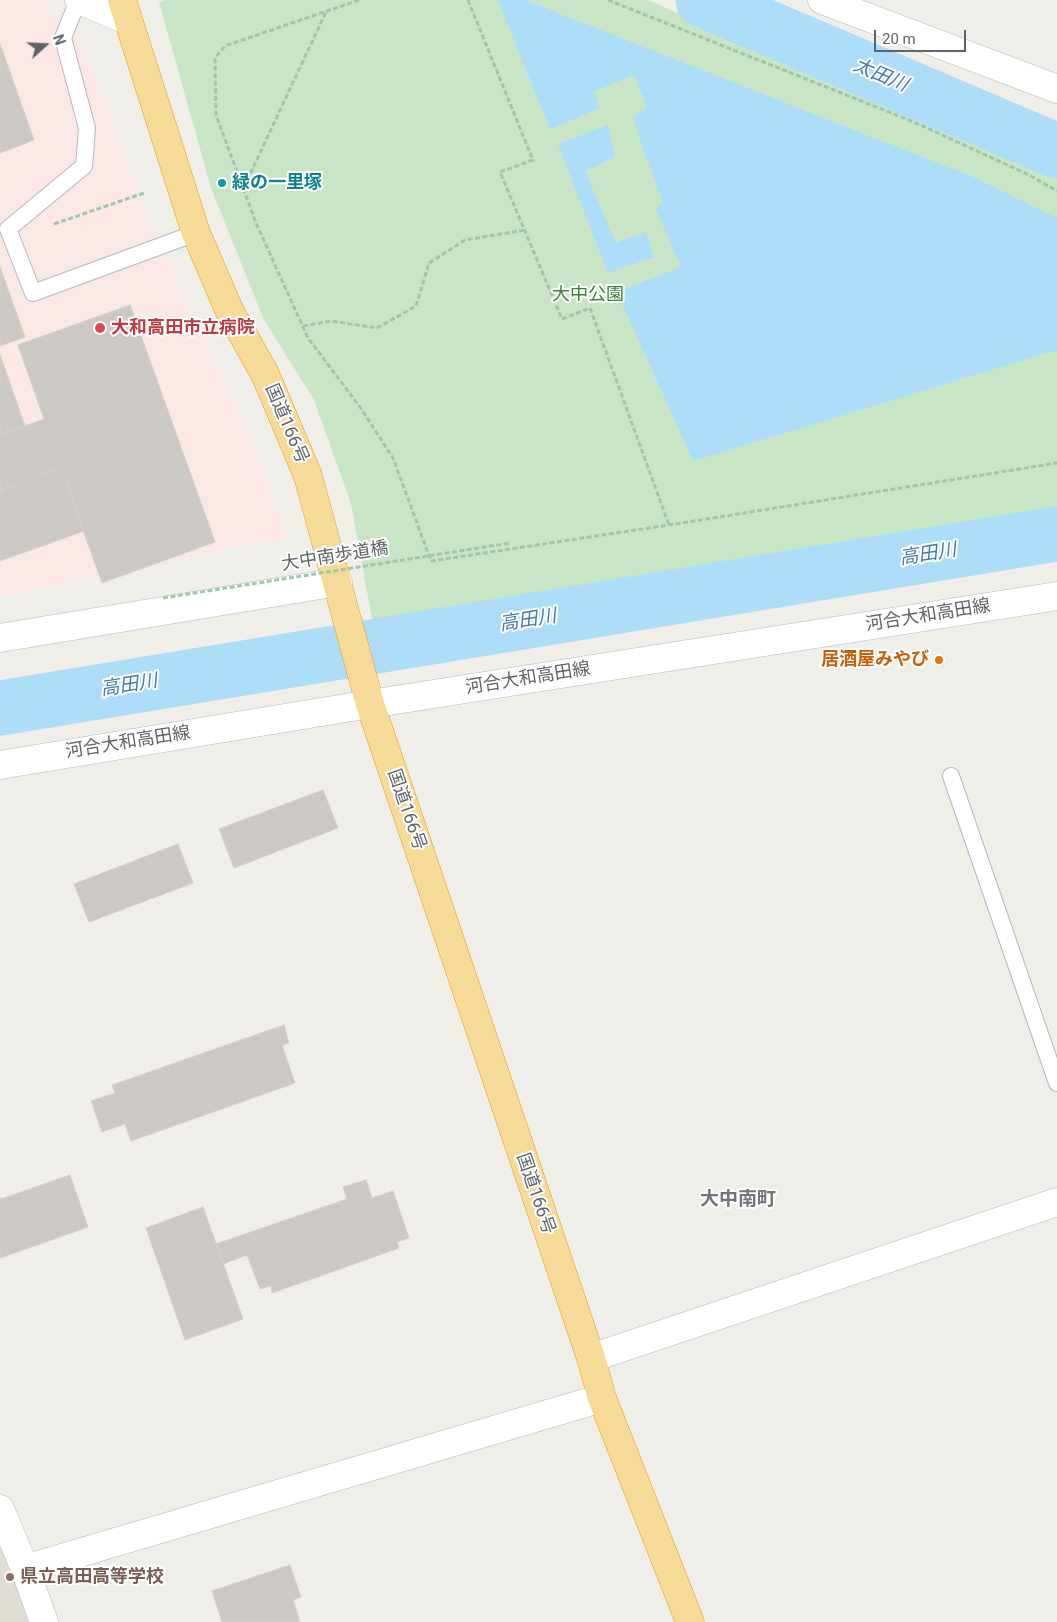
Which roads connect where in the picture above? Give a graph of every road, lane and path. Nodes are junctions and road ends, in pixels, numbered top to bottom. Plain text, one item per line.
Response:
1 (78, 0) edge
2 (358, 0) edge
3 (468, 0) edge
4 (608, 0) edge
5 (822, 0) edge
6 (125, 9) edge
7 (326, 11) junction
8 (1057, 89) edge
9 (243, 188) junction
10 (1057, 191) edge
11 (144, 193) dead end
12 (46, 227) dead end
13 (524, 230) junction
14 (196, 233) junction
15 (303, 326) junction
16 (1057, 463) edge
17 (669, 525) junction
18 (513, 548) junction
19 (338, 582) junction
20 (1057, 596) edge
21 (163, 598) dead end
22 (0, 638) edge
23 (367, 693) junction
24 (0, 764) edge
25 (951, 776) dead end
26 (1057, 1083) edge
27 (1057, 1202) edge
28 (591, 1358) junction
29 (602, 1398) junction
30 (0, 1509) edge
31 (25, 1569) junction
32 (44, 1622) edge
33 (690, 1622) edge

1 - 6 street
1 - 14 lane
2 - 7 path
3 - 13 path
4 - 10 path
5 - 8 street
6 - 14 highway, 国道166号
7 - 9 path
7 - 9 path
9 - 15 path
11 - 12 path
13 - 15 path
13 - 17 path
14 - 19 highway, 国道166号
15 - 18 path
16 - 17 path
17 - 18 path
18 - 21 path, 大中南歩道橋, bridge
19 - 22 street
19 - 23 highway, 国道166号
20 - 23 street, 河合大和高田線
23 - 24 street, 河合大和高田線
23 - 28 highway, 国道166号
25 - 26 lane
27 - 28 street
28 - 29 highway, 国道166号
29 - 31 street
29 - 33 highway, 国道166号
30 - 31 street
31 - 32 street

